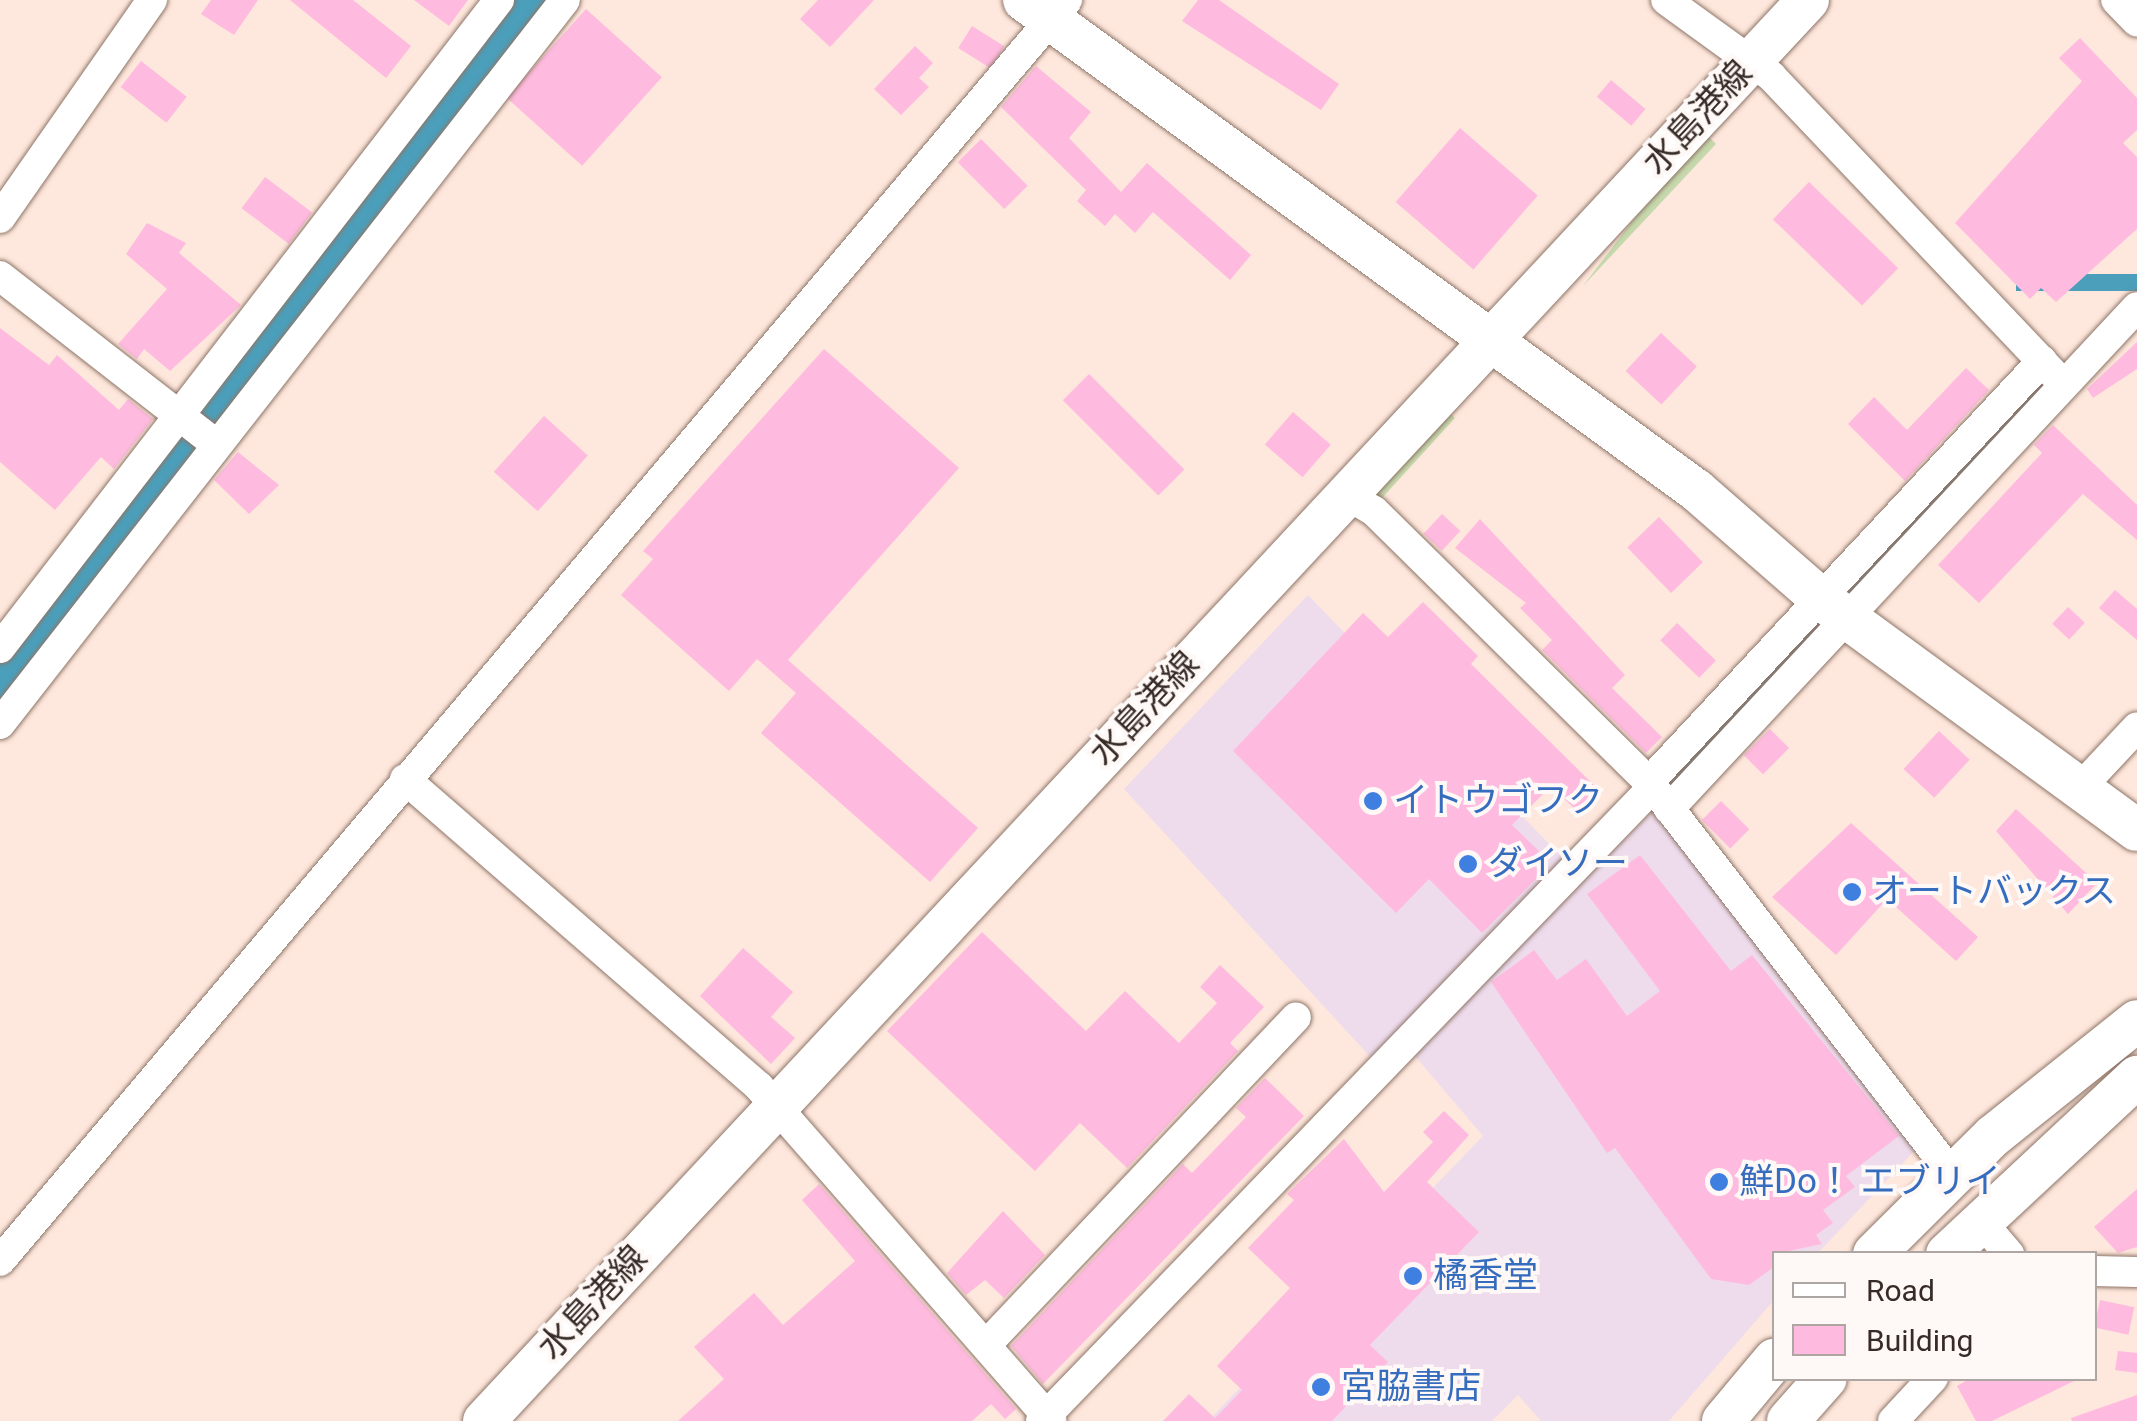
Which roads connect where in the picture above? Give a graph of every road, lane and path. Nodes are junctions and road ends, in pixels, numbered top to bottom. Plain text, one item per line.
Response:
1 (152, 0) edge
2 (499, 0) edge
3 (565, 0) edge
4 (1666, 0) edge
5 (1808, 0) edge
6 (2116, 0) edge
7 (1047, 6) edge
8 (2137, 22) edge
9 (1752, 60) junction
10 (466, 80) junction
11 (0, 218) edge
12 (0, 276) edge
13 (2137, 307) edge
14 (1491, 339) junction
15 (2042, 361) junction
16 (2064, 384) junction
17 (182, 417) junction
18 (213, 441) junction
19 (1347, 495) junction
20 (1845, 600) junction
21 (0, 648) edge
22 (0, 724) edge
23 (2137, 727) edge
24 (2089, 778) junction
25 (405, 780) junction
26 (1657, 793) junction
27 (2137, 796) edge
28 (2137, 830) edge
29 (2137, 992) edge
30 (1296, 1017) dead end
31 (2137, 1020) edge
32 (2137, 1078) edge
33 (2062, 1080) junction
34 (777, 1104) junction
35 (1952, 1174) junction
36 (1980, 1220) junction
37 (1877, 1251) edge
38 (1950, 1251) edge
39 (2006, 1251) edge
40 (0, 1261) edge
41 (2097, 1271) edge
42 (2137, 1272) edge
43 (988, 1344) junction
44 (1772, 1362) edge
45 (1823, 1381) edge
46 (1930, 1381) edge
47 (1047, 1418) edge
48 (484, 1421) edge
49 (1723, 1421) edge
50 (1788, 1421) edge
51 (1893, 1421) edge

1 - 11 street
2 - 10 street
3 - 10 street
4 - 9 street
5 - 9 street, 水島港線
6 - 8 street
7 - 14 street
7 - 25 street
9 - 14 street, 水島港線
9 - 15 street
10 - 17 street
10 - 18 street
12 - 17 street
13 - 16 street
14 - 19 street, 水島港線
14 - 20 street
15 - 16 street
15 - 20 street
16 - 20 street
17 - 18 street
17 - 21 street
18 - 22 street
19 - 26 street
19 - 34 street, 水島港線
20 - 24 street
20 - 26 street
23 - 24 street
24 - 27 street
24 - 28 street
25 - 34 street
25 - 40 street
26 - 35 street
26 - 47 street
29 - 33 street
30 - 43 street
31 - 33 street
32 - 36 street
33 - 35 street
34 - 43 street
34 - 48 street, 水島港線
35 - 37 street
36 - 38 street
36 - 39 street
41 - 42 street
43 - 47 street
44 - 49 street
45 - 50 street
46 - 51 street

